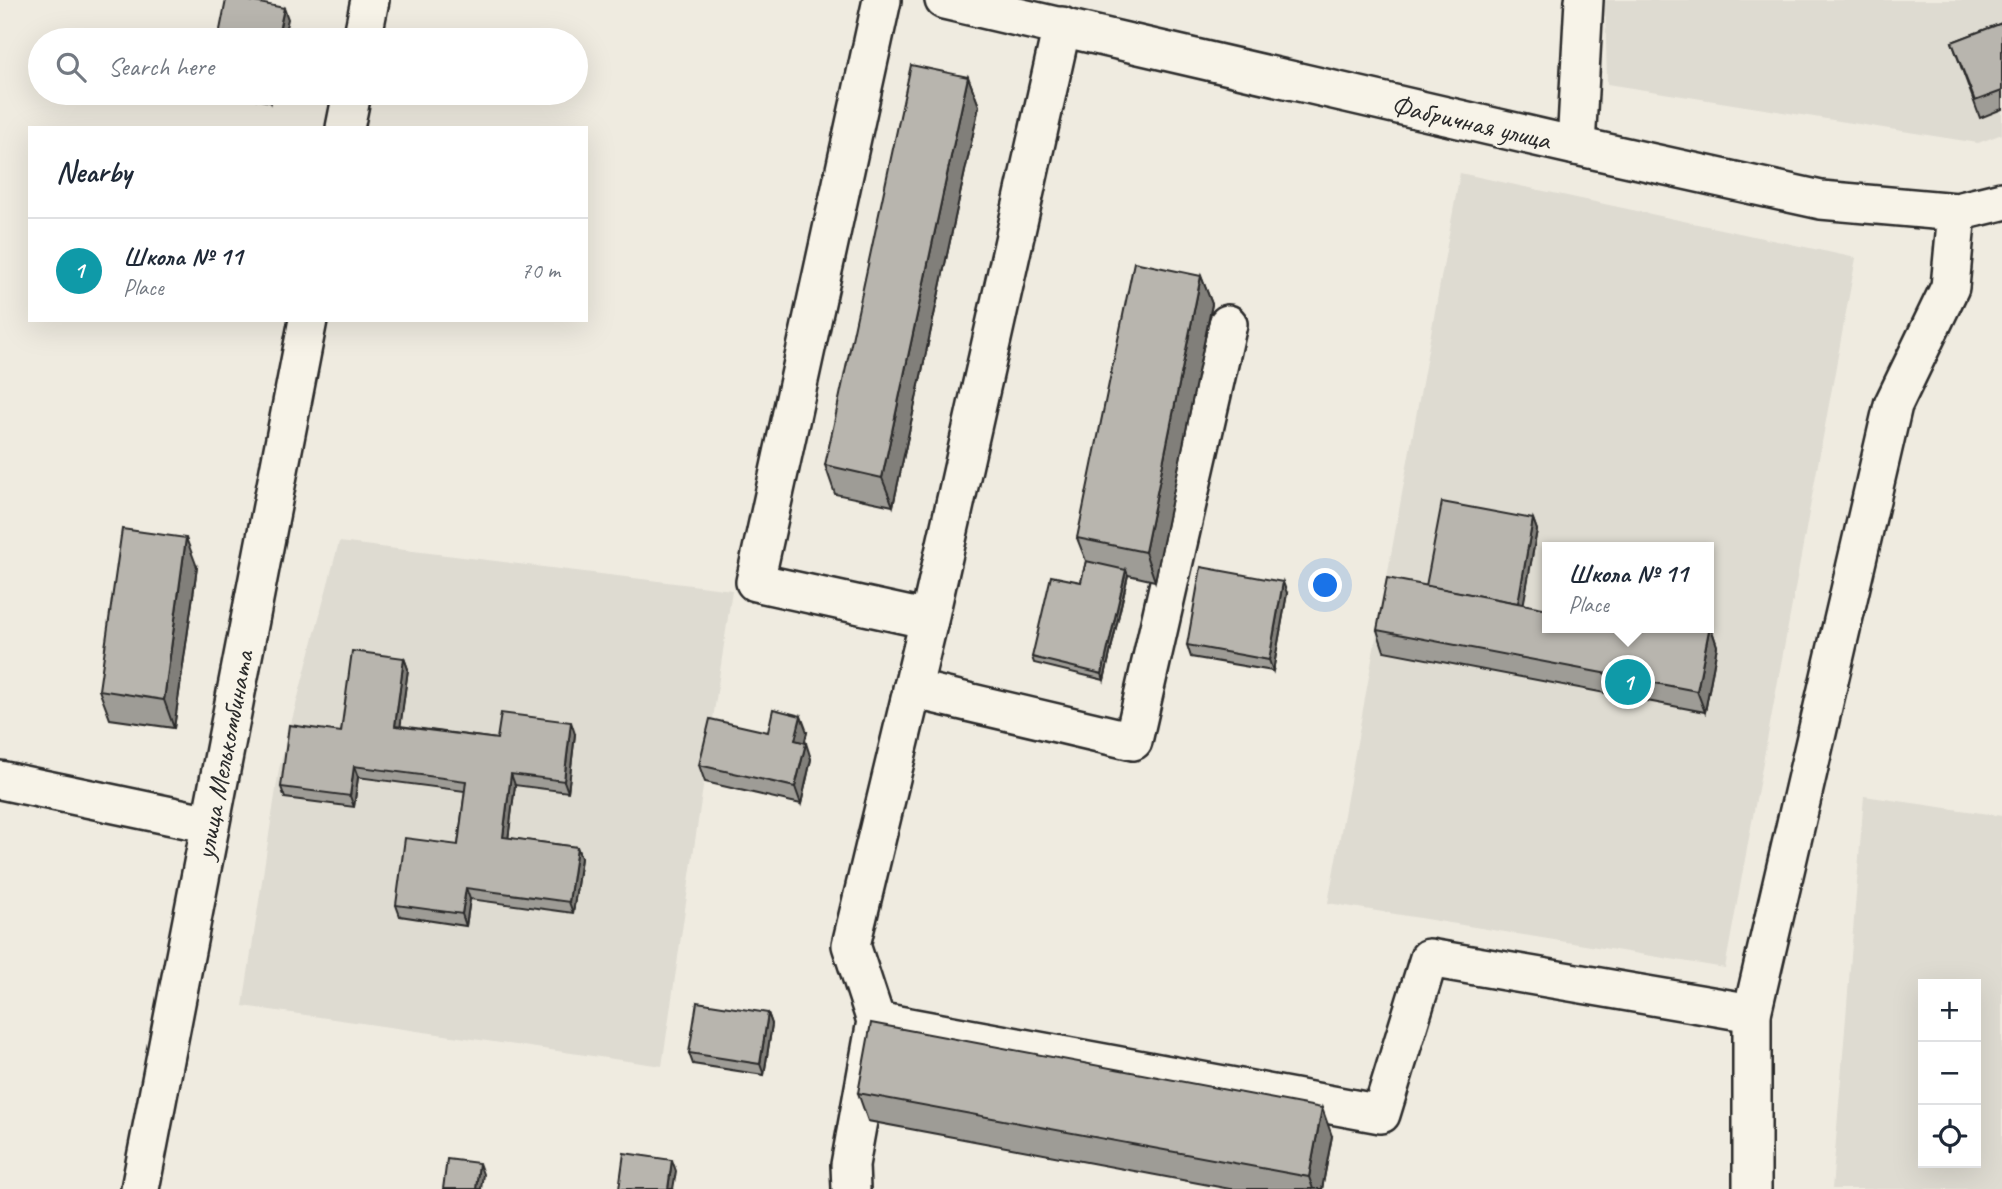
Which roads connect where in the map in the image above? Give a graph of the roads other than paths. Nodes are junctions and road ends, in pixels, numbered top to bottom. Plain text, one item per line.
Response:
1 (370, 0) edge
2 (882, 0) edge
3 (944, 0) edge
4 (1584, 0) edge
5 (1062, 26) junction
6 (364, 28) edge
7 (350, 105) edge
8 (345, 126) edge
9 (1576, 146) junction
10 (2002, 201) edge
11 (1957, 212) junction
12 (308, 322) edge
13 (1228, 324) dead end
14 (929, 620) junction
15 (912, 689) junction
16 (0, 780) edge
17 (210, 824) junction
18 (1752, 1013) junction
19 (876, 1021) junction
20 (140, 1189) edge
21 (851, 1189) edge
22 (1752, 1189) edge

1 - 6 street
2 - 14 street
3 - 5 street, Фабричная улица
4 - 9 street
5 - 9 street, Фабричная улица
5 - 14 street
7 - 8 street
9 - 11 street, Фабричная улица
10 - 11 street, Фабричная улица
11 - 18 street
12 - 17 street, улица Мелькомбината
13 - 15 street
14 - 15 street
15 - 19 street
16 - 17 street
17 - 20 street, улица Мелькомбината
18 - 19 street
18 - 22 street
19 - 21 street

